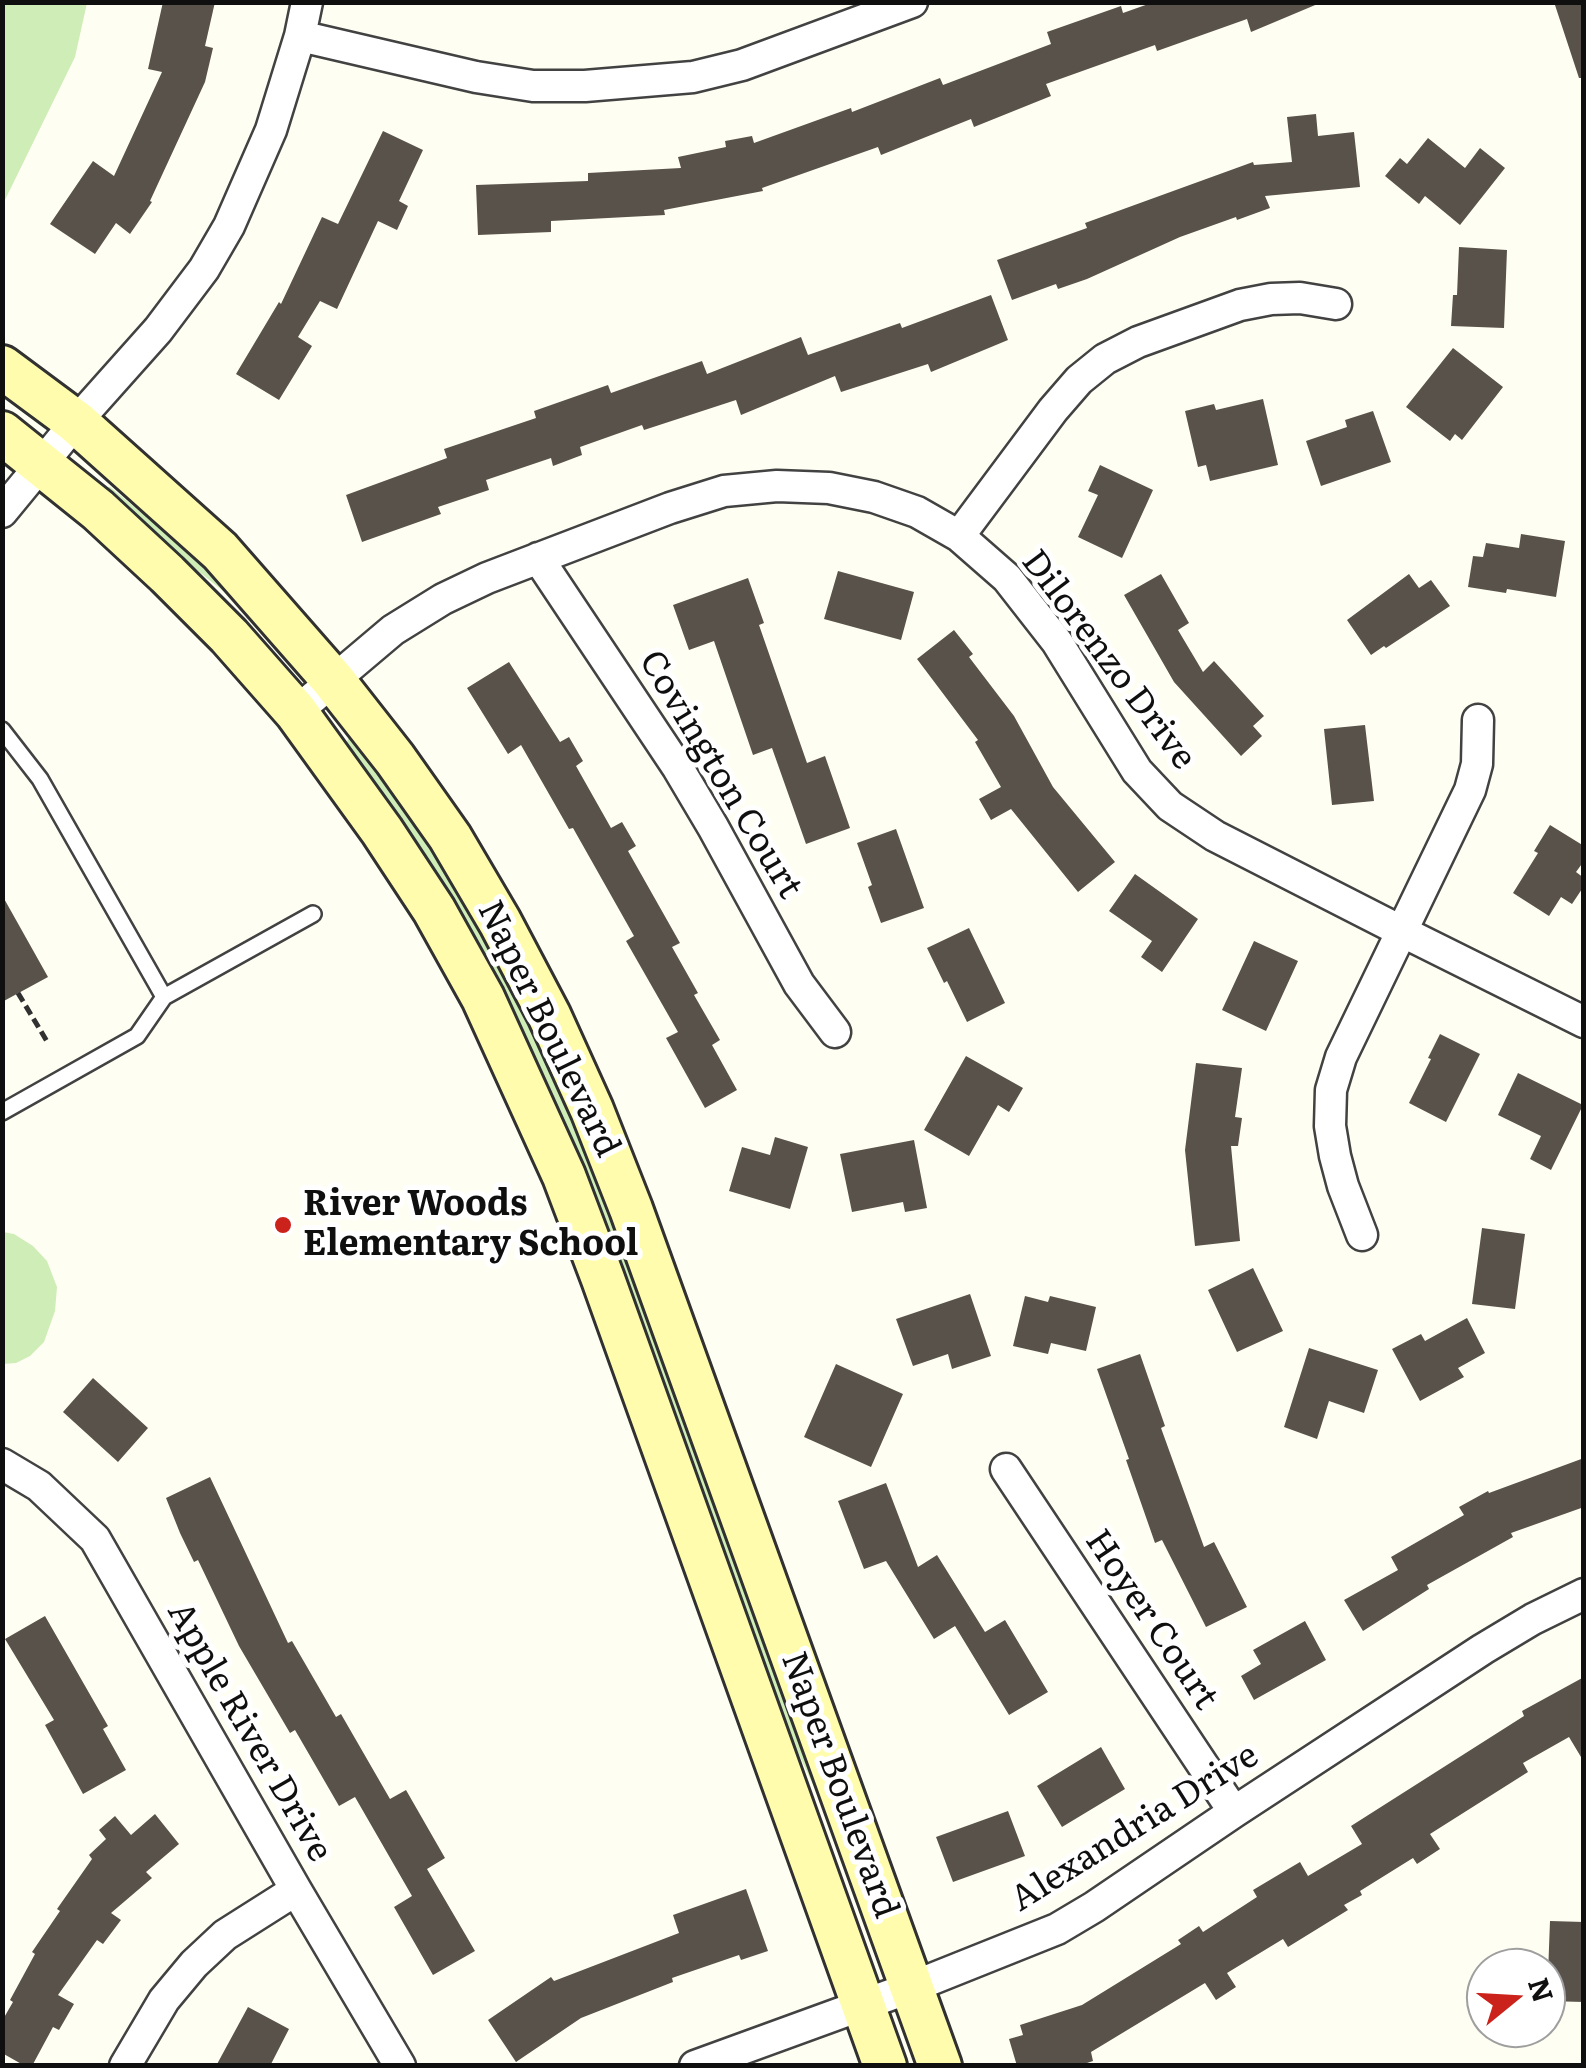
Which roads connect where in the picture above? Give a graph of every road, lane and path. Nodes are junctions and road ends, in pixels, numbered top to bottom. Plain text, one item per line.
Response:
1 (308, 2) edge
2 (912, 2) edge
3 (300, 36) junction
4 (1336, 304) dead end
5 (2, 367) edge
6 (76, 422) junction
7 (2, 433) edge
8 (42, 463) junction
9 (2, 512) edge
10 (960, 536) junction
11 (538, 558) junction
12 (333, 680) junction
13 (296, 712) junction
14 (1478, 720) dead end
15 (2, 730) edge
16 (314, 914) dead end
17 (1403, 932) junction
18 (18, 993) dead end
19 (164, 997) junction
20 (1584, 1022) edge
21 (835, 1032) dead end
22 (48, 1043) dead end
23 (2, 1112) edge
24 (1362, 1235) dead end
25 (2, 1464) edge
26 (1006, 1469) dead end
27 (1584, 1594) edge
28 (1234, 1812) junction
29 (296, 1890) junction
30 (912, 1987) junction
31 (863, 2004) junction
32 (126, 2066) edge
33 (400, 2066) edge
34 (696, 2066) edge
35 (886, 2066) edge
36 (940, 2066) edge

1 - 3 street
2 - 3 street
3 - 6 street
4 - 10 street
5 - 6 main road, Naper Boulevard
6 - 8 street
6 - 12 main road, Naper Boulevard
7 - 8 main road, Naper Boulevard
8 - 9 street
8 - 13 main road, Naper Boulevard
10 - 11 street, Dilorenzo Drive
10 - 17 street, Dilorenzo Drive
11 - 12 street, Dilorenzo Drive
11 - 21 street, Covington Court
12 - 13 street, Dilorenzo Drive
12 - 30 main road, Naper Boulevard
13 - 31 main road, Naper Boulevard
14 - 17 street
15 - 19 lane
16 - 19 lane
17 - 20 street, Dilorenzo Drive
17 - 24 street
18 - 22 path
19 - 23 lane
25 - 29 street, Apple River Drive
26 - 28 street, Hoyer Court
27 - 28 street, Alexandria Drive
28 - 30 street, Alexandria Drive
29 - 32 street
29 - 33 street, Apple River Drive
30 - 31 street, Alexandria Drive
30 - 36 main road, Naper Boulevard
31 - 34 street, Alexandria Drive
31 - 35 main road, Naper Boulevard

